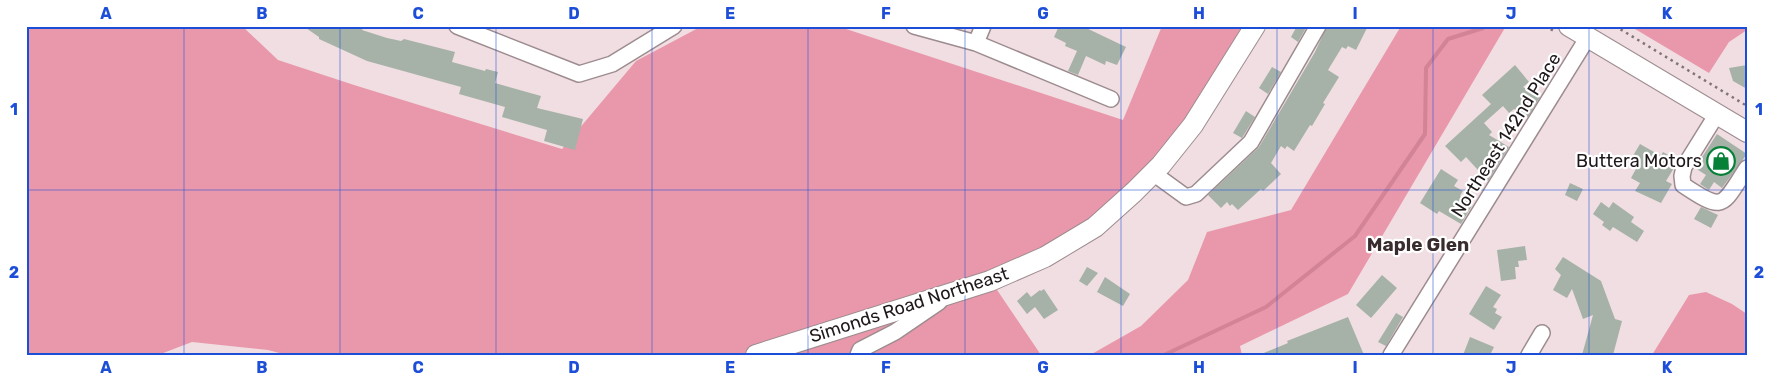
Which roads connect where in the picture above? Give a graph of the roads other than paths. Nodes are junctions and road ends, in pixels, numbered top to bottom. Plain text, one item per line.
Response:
1 (457, 26) edge
2 (674, 26) edge
3 (914, 26) edge
4 (982, 26) edge
5 (1255, 26) edge
6 (1318, 26) edge
7 (1569, 26) edge
8 (1588, 37) junction
9 (976, 43) junction
10 (1111, 100) dead end
11 (1717, 114) junction
12 (1747, 132) edge
13 (1747, 168) edge
14 (1153, 173) junction
15 (950, 294) junction
16 (1542, 332) dead end
17 (756, 355) edge
18 (858, 355) edge
19 (1391, 355) edge
20 (1529, 355) edge

1 - 2 street
3 - 9 street
4 - 9 street
5 - 14 main road, Simonds Road Northeast
6 - 14 street
7 - 8 main road
8 - 11 main road
8 - 19 street, Northeast 142nd Place
9 - 10 street
11 - 12 main road
11 - 13 street
14 - 15 main road, Simonds Road Northeast
15 - 17 main road, Simonds Road Northeast
15 - 18 street
16 - 20 street

